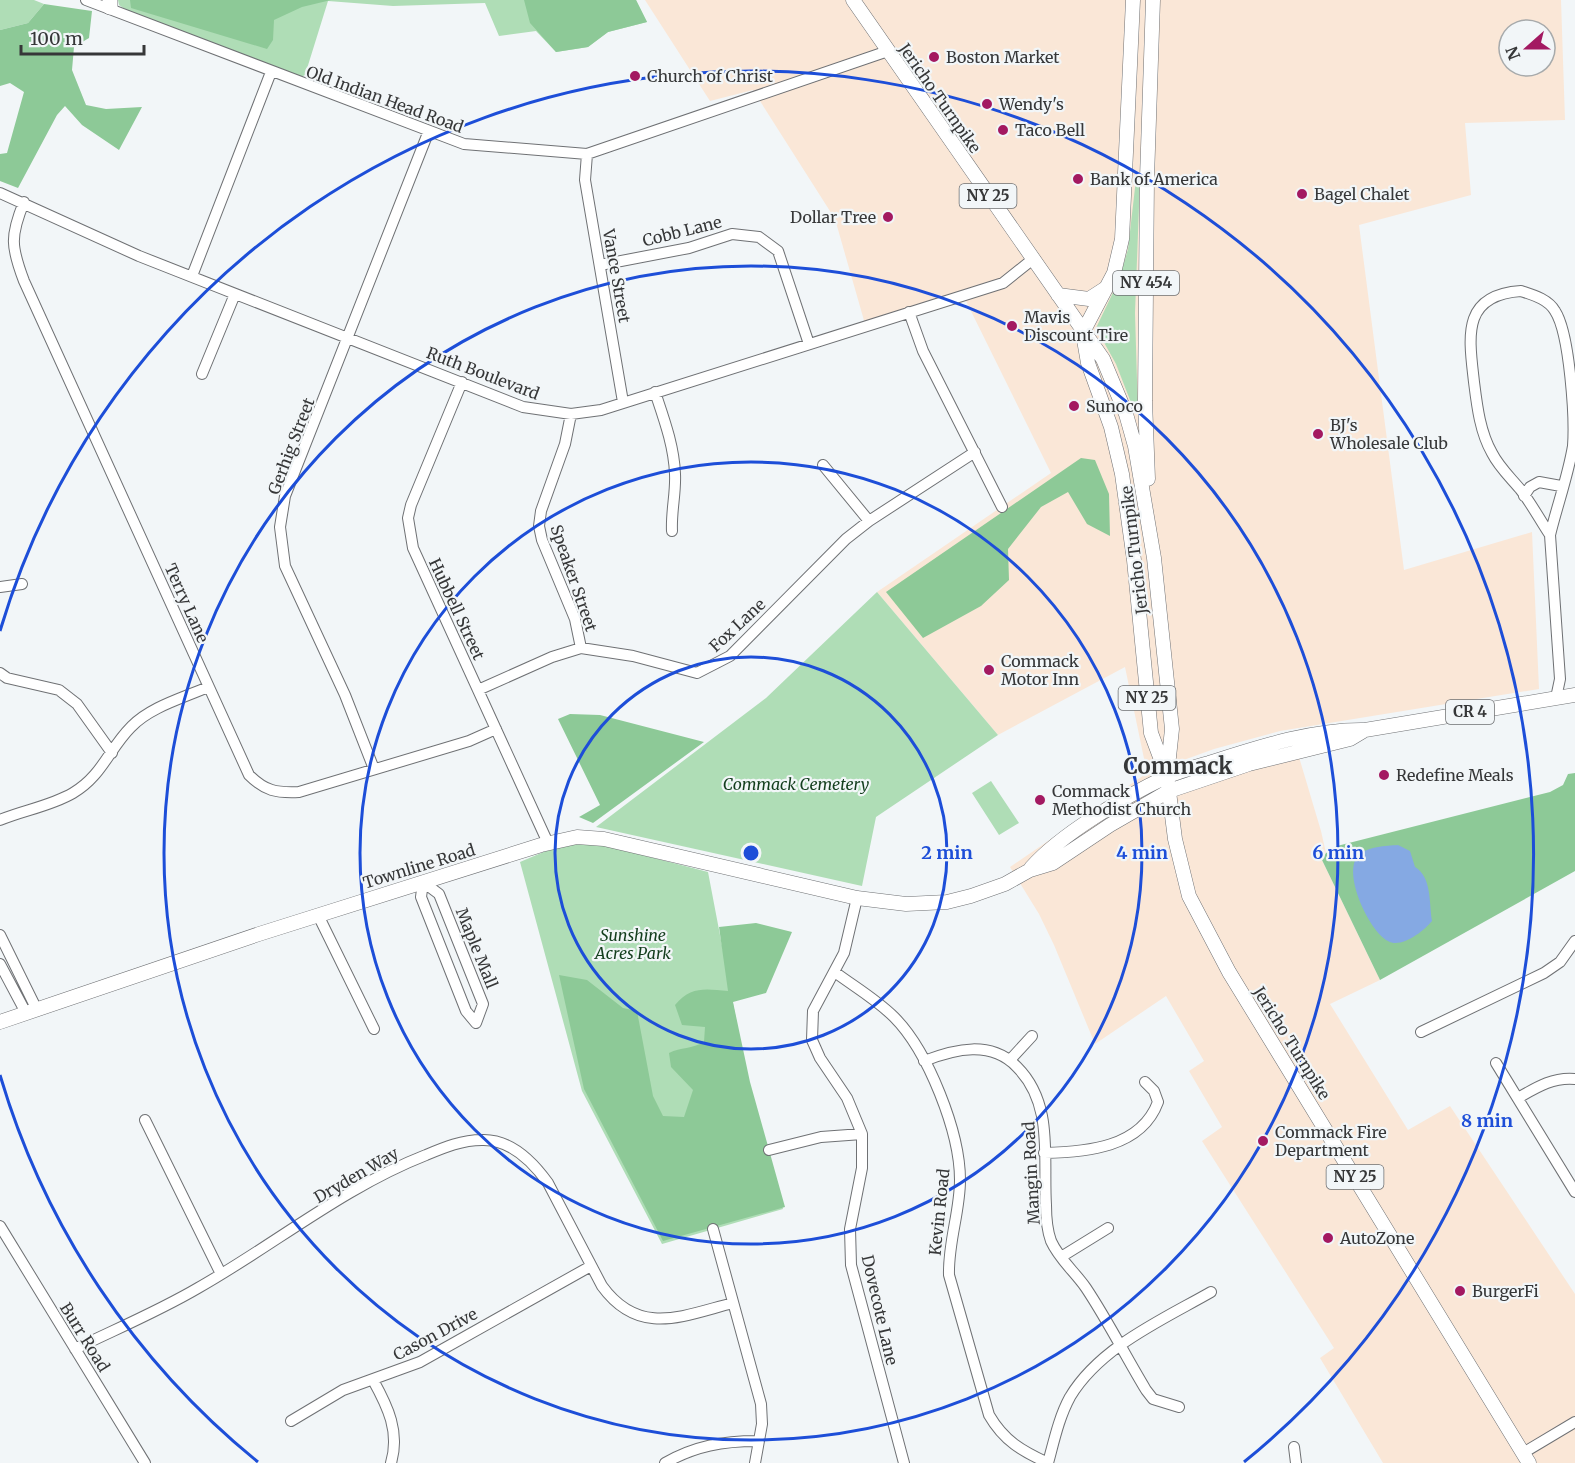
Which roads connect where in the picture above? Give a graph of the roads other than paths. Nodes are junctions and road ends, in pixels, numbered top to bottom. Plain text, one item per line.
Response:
1 (853, 0) edge
2 (1133, 0) edge
3 (1153, 0) edge
4 (101, 2) edge
5 (888, 51) junction
6 (271, 72) junction
7 (428, 133) junction
8 (587, 154) junction
9 (0, 192) edge
10 (24, 202) junction
11 (1033, 259) junction
12 (600, 265) junction
13 (192, 276) junction
14 (1108, 287) junction
15 (235, 294) junction
16 (1058, 295) junction
17 (909, 312) junction
18 (1083, 332) junction
19 (350, 337) junction
20 (809, 344) junction
21 (202, 374) dead end
22 (462, 382) junction
23 (655, 392) junction
24 (623, 402) junction
25 (571, 414) junction
26 (1111, 427) junction
27 (975, 452) junction
28 (823, 465) dead end
29 (1562, 486) junction
30 (1524, 496) junction
31 (1002, 507) dead end
32 (1147, 514) junction
33 (868, 521) junction
34 (672, 531) dead end
35 (1550, 535) junction
36 (1152, 548) junction
37 (1133, 551) junction
38 (1136, 580) junction
39 (22, 584) dead end
40 (0, 586) edge
41 (1157, 597) junction
42 (1158, 615) junction
43 (1139, 616) junction
44 (581, 648) junction
45 (0, 673) edge
46 (208, 687) junction
47 (478, 690) junction
48 (1575, 695) edge
49 (1556, 698) junction
50 (495, 729) junction
51 (1365, 730) junction
52 (112, 753) junction
53 (374, 769) junction
54 (1167, 776) junction
55 (1169, 791) junction
56 (0, 820) edge
57 (548, 843) junction
58 (1030, 870) junction
59 (423, 882) junction
60 (857, 897) junction
61 (318, 915) junction
62 (0, 935) edge
63 (1575, 941) edge
64 (0, 964) edge
65 (836, 973) junction
66 (31, 1012) junction
67 (0, 1022) edge
68 (374, 1029) dead end
69 (1421, 1032) dead end
70 (1032, 1036) dead end
71 (1010, 1060) junction
72 (924, 1061) junction
73 (1496, 1063) dead end
74 (1575, 1079) edge
75 (1145, 1082) dead end
76 (1518, 1098) junction
77 (145, 1120) dead end
78 (862, 1134) junction
79 (769, 1150) dead end
80 (1044, 1153) junction
81 (1575, 1192) edge
82 (1108, 1228) dead end
83 (713, 1229) dead end
84 (1, 1230) edge
85 (1061, 1257) junction
86 (591, 1266) junction
87 (221, 1274) junction
88 (1211, 1292) dead end
89 (734, 1303) junction
90 (1120, 1346) junction
91 (75, 1349) junction
92 (373, 1380) junction
93 (1179, 1407) dead end
94 (291, 1421) dead end
95 (1575, 1422) edge
96 (757, 1441) junction
97 (1294, 1447) dead end
98 (1526, 1458) edge
99 (146, 1463) edge
100 (391, 1463) edge
101 (665, 1463) edge
102 (755, 1463) edge
103 (904, 1463) edge
104 (1048, 1463) edge
105 (1296, 1463) edge

1 - 5 main road, Jericho Turnpike / NY 25
2 - 14 main road, NY 454
3 - 32 main road, NY 454
4 - 6 street, Old Indian Head Road
5 - 8 street, Old Indian Head Road
5 - 11 main road, Jericho Turnpike / NY 25
6 - 7 street, Old Indian Head Road
6 - 13 street
7 - 8 street, Old Indian Head Road
7 - 19 street, Gerhig Street
8 - 12 street, Vance Street
9 - 10 street, Ruth Boulevard
10 - 13 street, Ruth Boulevard
10 - 46 street, Terry Lane
11 - 16 main road, Jericho Turnpike / NY 25
11 - 17 street, Ruth Boulevard
12 - 20 street, Cobb Lane
12 - 24 street, Vance Street
13 - 15 street, Ruth Boulevard
14 - 16 main road
14 - 18 main road, NY 454
15 - 19 street, Ruth Boulevard
15 - 21 street
16 - 18 main road, Jericho Turnpike / NY 25
17 - 20 street, Ruth Boulevard
17 - 27 street
18 - 26 main road, Jericho Turnpike / NY 25
18 - 32 main road, Jericho Turnpike / NY 25
19 - 22 street, Ruth Boulevard
19 - 53 street, Gerhig Street
20 - 23 street, Ruth Boulevard
22 - 25 street, Ruth Boulevard
22 - 47 street, Hubbell Street
23 - 24 street, Ruth Boulevard
23 - 34 street
24 - 25 street, Ruth Boulevard
25 - 44 street, Speaker Street
26 - 36 main road
26 - 37 main road, Jericho Turnpike / NY 25
27 - 31 street
27 - 33 street, Fox Lane
28 - 33 street
29 - 30 street
29 - 30 street
29 - 35 street
30 - 35 street
32 - 36 main road, Jericho Turnpike / NY 25
33 - 44 street, Fox Lane
35 - 49 street
36 - 41 main road, Jericho Turnpike / NY 25
37 - 38 main road, Jericho Turnpike / NY 25
37 - 41 main road
38 - 42 main road
38 - 43 main road, Jericho Turnpike / NY 25
39 - 40 street
41 - 42 main road, Jericho Turnpike / NY 25
42 - 43 main road
42 - 54 main road, Jericho Turnpike / NY 25
43 - 54 main road, Jericho Turnpike / NY 25
44 - 47 street, Fox Lane
45 - 52 street
46 - 52 street
46 - 53 street, Terry Lane
47 - 50 street, Hubbell Street
48 - 49 main road, CR 4
49 - 51 main road, CR 4
50 - 53 street, Terry Lane
50 - 57 street, Hubbell Street
51 - 54 main road, CR 4
51 - 55 main road, CR 4
52 - 56 street
54 - 55 main road, Jericho Turnpike / NY 25
54 - 58 main road, CR 4
55 - 58 main road, CR 4
55 - 98 main road, Jericho Turnpike / NY 25
57 - 59 main road, Townline Road / CR 4
57 - 60 main road, Townline Road / CR 4
58 - 60 main road, CR 4
59 - 59 street, Maple Mall
59 - 61 main road, Townline Road / CR 4
60 - 65 street, Dovecote Lane
61 - 66 main road, Townline Road / CR 4
61 - 68 street
62 - 66 street
63 - 69 street
64 - 66 street
65 - 72 street, Kevin Road
65 - 78 street, Dovecote Lane
66 - 67 main road, Townline Road / CR 4
70 - 71 street
71 - 72 street, Mangin Road
71 - 80 street, Mangin Road
72 - 104 street, Kevin Road
73 - 76 street
74 - 76 street
75 - 80 street
76 - 81 street
77 - 87 street
78 - 79 street
78 - 103 street, Dovecote Lane
80 - 85 street, Mangin Road
82 - 85 street
83 - 89 street
84 - 91 street, Burr Road
85 - 90 street, Mangin Road
86 - 87 street, Dryden Way
86 - 89 street, Dryden Way
86 - 92 street, Cason Drive
87 - 91 street, Dryden Way
88 - 90 street
89 - 96 street
90 - 93 street, Mangin Road
90 - 104 street
91 - 99 street, Burr Road
92 - 94 street, Cason Drive
92 - 100 street
95 - 98 street
96 - 101 street
96 - 102 street
97 - 105 street

